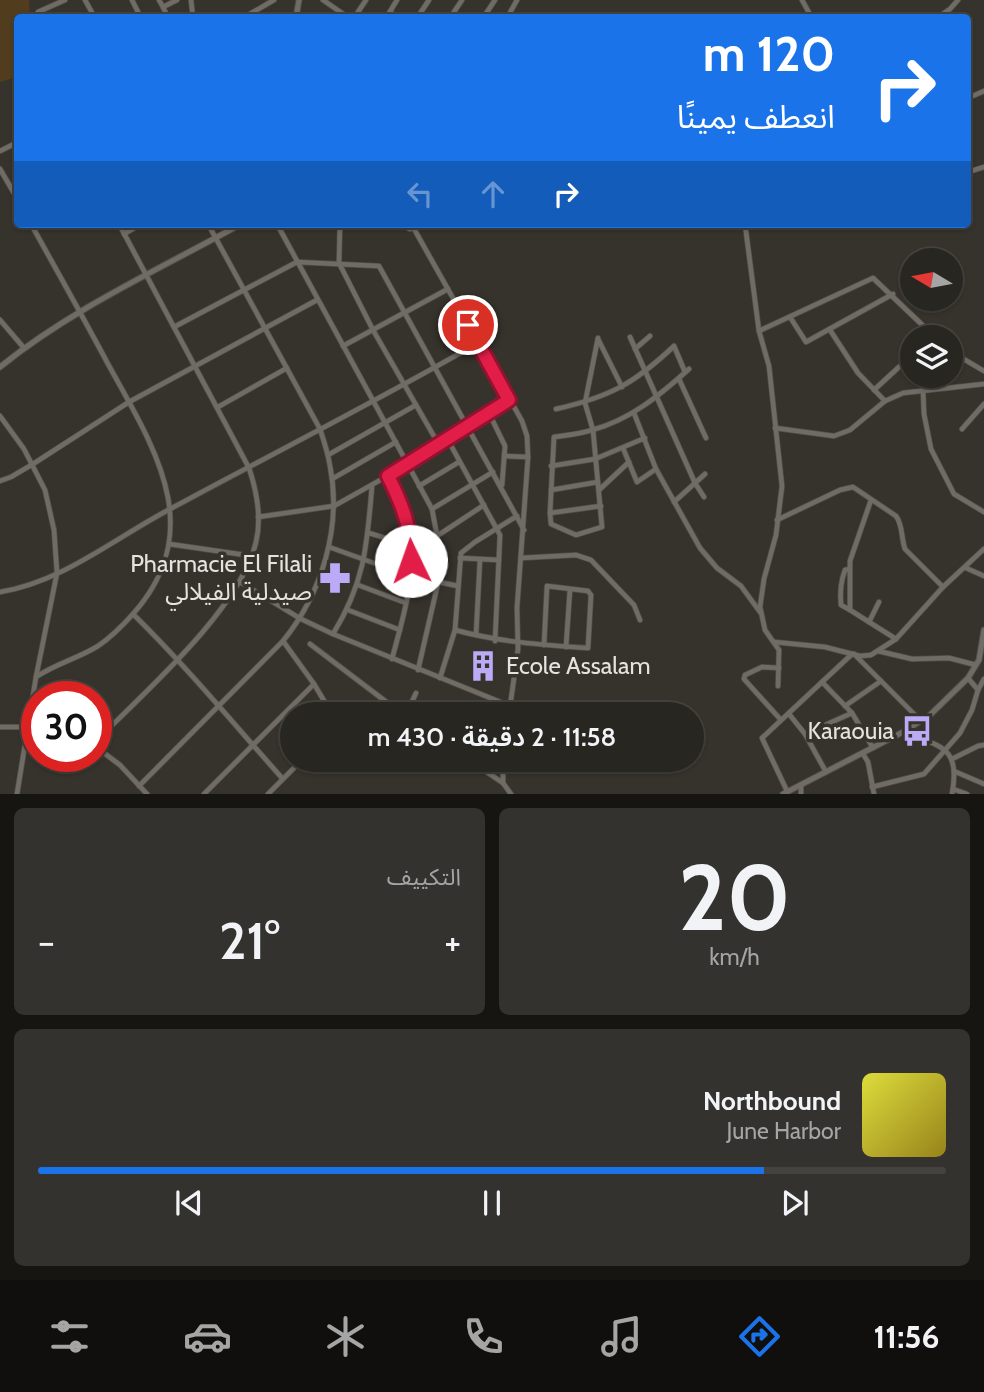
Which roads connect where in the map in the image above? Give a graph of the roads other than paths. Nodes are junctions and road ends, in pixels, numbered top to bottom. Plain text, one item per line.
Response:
1 (65, 0) edge
2 (159, 0) edge
3 (177, 0) edge
4 (274, 0) edge
5 (323, 0) edge
6 (366, 0) edge
7 (397, 0) edge
8 (958, 0) edge
9 (163, 7) junction
10 (38, 12) dead end
11 (390, 12) joint
12 (166, 14) edge
13 (250, 14) edge
14 (346, 14) edge
15 (355, 14) edge
16 (393, 14) edge
17 (943, 14) edge
18 (0, 169) edge
19 (14, 193) edge
20 (33, 228) edge
21 (121, 228) edge
22 (134, 228) edge
23 (210, 228) edge
24 (235, 228) edge
25 (279, 228) edge
26 (340, 228) edge
27 (416, 228) edge
28 (746, 228) edge
29 (124, 234) junction
30 (216, 238) junction
31 (297, 262) junction
32 (339, 263) junction
33 (147, 276) junction
34 (448, 289) junction
35 (245, 291) junction
36 (892, 295) junction
37 (317, 300) junction
38 (80, 312) junction
39 (404, 313) junction
40 (790, 317) junction
41 (0, 320) edge
42 (922, 325) edge
43 (174, 327) junction
44 (265, 328) junction
45 (373, 330) junction
46 (830, 330) junction
47 (760, 331) junction
48 (650, 336) dead end
49 (629, 337) dead end
50 (478, 342) junction
51 (343, 346) junction
52 (24, 348) junction
53 (635, 349) junction
54 (963, 359) edge
55 (195, 366) junction
56 (900, 366) edge
57 (0, 367) edge
58 (287, 368) junction
59 (434, 368) junction
60 (984, 371) edge
61 (646, 373) junction
62 (679, 378) junction
63 (403, 384) junction
64 (984, 384) edge
65 (622, 387) junction
66 (874, 390) junction
67 (923, 390) junction
68 (657, 398) junction
69 (372, 400) junction
70 (509, 400) junction
71 (885, 401) junction
72 (129, 402) junction
73 (585, 403) junction
74 (984, 404) edge
75 (416, 405) junction
76 (218, 407) junction
77 (556, 409) dead end
78 (489, 413) junction
79 (634, 413) junction
80 (0, 416) edge
81 (386, 423) junction
82 (468, 427) junction
83 (775, 428) junction
84 (320, 429) junction
85 (962, 429) dead end
86 (593, 430) junction
87 (645, 439) junction
88 (706, 439) dead end
89 (448, 440) junction
90 (396, 442) junction
91 (439, 445) junction
92 (623, 448) junction
93 (328, 455) junction
94 (504, 456) junction
95 (528, 457) junction
96 (596, 458) junction
97 (459, 462) junction
98 (629, 462) junction
99 (33, 464) junction
100 (407, 465) junction
101 (551, 466) junction
102 (249, 468) junction
103 (656, 469) junction
104 (493, 472) junction
105 (705, 474) dead end
106 (388, 476) junction
107 (332, 479) junction
108 (0, 481) edge
109 (598, 482) junction
110 (695, 483) junction
111 (473, 485) junction
112 (372, 486) junction
113 (419, 486) junction
114 (501, 487) junction
115 (551, 490) junction
116 (599, 490) junction
117 (704, 496) dead end
118 (871, 500) junction
119 (674, 502) junction
120 (484, 505) junction
121 (334, 506) junction
122 (601, 506) junction
123 (169, 509) junction
124 (432, 509) junction
125 (984, 512) edge
126 (550, 513) junction
127 (517, 516) junction
128 (258, 517) junction
129 (777, 521) junction
130 (497, 528) junction
131 (524, 530) junction
132 (368, 533) junction
133 (437, 536) junction
134 (169, 544) junction
135 (411, 546) junction
136 (329, 547) junction
137 (984, 549) edge
138 (251, 556) junction
139 (460, 558) junction
140 (521, 558) junction
141 (480, 559) junction
142 (499, 560) junction
143 (365, 561) junction
144 (966, 568) junction
145 (850, 569) junction
146 (57, 573) junction
147 (410, 576) junction
148 (984, 576) edge
149 (240, 582) junction
150 (438, 583) junction
151 (358, 585) junction
152 (458, 586) junction
153 (943, 587) junction
154 (570, 589) junction
155 (0, 592) edge
156 (879, 602) dead end
157 (406, 603) junction
158 (348, 610) junction
159 (850, 610) junction
160 (761, 612) junction
161 (133, 614) junction
162 (301, 619) junction
163 (640, 620) dead end
164 (869, 622) junction
165 (984, 630) edge
166 (400, 631) junction
167 (455, 631) junction
168 (333, 634) junction
169 (475, 636) junction
170 (896, 639) junction
171 (283, 641) junction
172 (495, 641) junction
173 (772, 642) junction
174 (518, 643) junction
175 (310, 644) dead end
176 (544, 645) junction
177 (566, 647) junction
178 (877, 651) junction
179 (853, 654) junction
180 (178, 658) junction
181 (392, 659) junction
182 (980, 662) edge
183 (779, 668) junction
184 (418, 670) junction
185 (36, 677) junction
186 (440, 678) junction
187 (968, 678) junction
188 (984, 679) edge
189 (35, 681) edge
190 (881, 681) junction
191 (822, 682) junction
192 (314, 684) junction
193 (778, 686) dead end
194 (978, 690) junction
195 (416, 693) dead end
196 (325, 702) edge
197 (383, 702) edge
198 (412, 702) edge
199 (500, 702) edge
200 (511, 702) edge
201 (845, 706) junction
202 (218, 708) junction
203 (852, 713) junction
204 (789, 714) junction
205 (781, 720) junction
206 (921, 721) junction
207 (112, 725) edge
208 (21, 726) edge
209 (0, 727) edge
210 (903, 732) junction
211 (805, 734) junction
212 (252, 744) junction
213 (984, 745) edge
214 (873, 748) junction
215 (946, 749) junction
216 (863, 754) junction
217 (112, 759) edge
218 (952, 759) junction
219 (21, 771) edge
220 (289, 772) edge
221 (487, 772) edge
222 (503, 772) edge
223 (826, 772) junction
224 (956, 772) junction
225 (282, 778) junction
226 (503, 783) junction
227 (984, 783) edge
228 (801, 785) junction
229 (139, 786) junction
230 (873, 790) edge
231 (953, 791) edge
232 (785, 792) edge
233 (17, 793) edge
234 (147, 793) edge
235 (204, 793) edge
236 (268, 793) edge
237 (511, 793) edge
238 (801, 793) edge
239 (967, 793) edge

1 - 10 street
2 - 9 street
3 - 9 street
4 - 13 street
5 - 14 street
6 - 15 street
7 - 11 street
8 - 17 street
9 - 12 street
11 - 16 street
18 - 19 street
20 - 38 street
21 - 29 street
22 - 29 street
23 - 30 street
24 - 30 street
25 - 31 street
26 - 32 street
27 - 34 street
28 - 47 street
29 - 33 street
30 - 33 street
30 - 35 street
31 - 32 street
31 - 35 street
31 - 37 street
32 - 39 street
32 - 45 street
33 - 38 street
33 - 43 street
34 - 39 street
34 - 50 street
35 - 43 street
35 - 44 street
36 - 40 street
36 - 42 street
36 - 46 street
37 - 44 street
37 - 51 street
38 - 52 street
38 - 72 street
39 - 45 street
39 - 59 street
40 - 46 street
40 - 47 street
41 - 52 street
43 - 55 street
44 - 55 street
44 - 58 street
45 - 51 street
45 - 63 street
46 - 66 street
47 - 83 street
48 - 53 street
49 - 53 street
50 - 59 street
50 - 70 street
51 - 69 street
52 - 57 street
53 - 61 street
54 - 60 street
55 - 72 street
55 - 76 street
56 - 66 street
58 - 76 street
58 - 84 street
59 - 63 street
59 - 82 street
61 - 62 street
61 - 65 street
61 - 68 street
62 - 68 street
62 - 88 street
63 - 69 street
63 - 75 street
64 - 67 street
65 - 73 street
65 - 73 street
66 - 71 street
67 - 71 street
67 - 125 street
68 - 79 street
68 - 110 street
69 - 81 street
69 - 84 street
70 - 78 street
70 - 95 street
71 - 83 street
72 - 99 street
72 - 123 street
73 - 77 street
73 - 86 street
74 - 85 street
75 - 81 street
75 - 91 street
76 - 102 street
78 - 82 street
78 - 94 street
79 - 86 street
79 - 87 street
80 - 99 street
81 - 90 street
81 - 93 street
82 - 89 street
82 - 104 street
83 - 129 street
84 - 93 street
84 - 102 street
86 - 96 street
86 - 101 street
87 - 92 street
87 - 103 street
89 - 91 street
89 - 97 street
90 - 100 street
90 - 107 street
91 - 100 street
92 - 96 street
92 - 98 street
93 - 107 street
94 - 95 street
94 - 114 street
95 - 131 street
96 - 101 street
96 - 109 street
97 - 111 street
97 - 113 street
98 - 103 street
98 - 116 street
99 - 108 street
99 - 146 street
100 - 106 street
100 - 113 street
101 - 115 street
102 - 123 street
102 - 128 street
103 - 119 street
104 - 111 street
104 - 114 street
105 - 110 street
106 - 112 street
106 - 135 street
107 - 121 street
109 - 115 street
109 - 116 street
110 - 117 street
110 - 119 street
111 - 120 street
111 - 124 street
112 - 121 street
112 - 132 street
113 - 124 street
114 - 127 street
115 - 126 street
116 - 122 street
118 - 129 street
118 - 145 street
118 - 153 street
119 - 160 street
120 - 130 street
120 - 133 street
121 - 128 street
121 - 136 street
122 - 126 street
122 - 126 street
123 - 134 street
123 - 146 street
124 - 133 street
127 - 130 street
127 - 131 street
128 - 138 street
129 - 160 street
130 - 139 street
130 - 142 street
131 - 140 street
132 - 135 street
132 - 143 street
133 - 150 street
134 - 138 street
134 - 161 street
135 - 147 street
136 - 143 street
136 - 162 street
137 - 144 street
138 - 149 street
139 - 141 street
139 - 152 street
140 - 163 street
140 - 174 street
141 - 142 street
141 - 169 street
142 - 172 street
143 - 147 street
143 - 151 street
144 - 148 street
144 - 153 street
145 - 159 street
145 - 159 street
146 - 155 street
146 - 185 street
147 - 150 street
147 - 157 street
149 - 162 street
149 - 180 street
150 - 152 street
150 - 184 street
151 - 157 street
151 - 158 street
152 - 167 street
153 - 170 street
154 - 176 street
154 - 177 street
154 - 177 street
156 - 164 street
157 - 166 street
158 - 166 street
158 - 168 street
159 - 164 street
160 - 173 street
161 - 180 street
161 - 185 street
162 - 168 street
162 - 171 street
164 - 170 street
165 - 182 street
166 - 181 street
167 - 169 street
167 - 186 street
168 - 181 street
169 - 172 street
170 - 178 street
171 - 192 street
171 - 202 street
172 - 174 street
173 - 179 street
173 - 183 street
174 - 176 street
174 - 200 street
175 - 197 street
176 - 177 street
178 - 179 street
178 - 182 street
179 - 190 street
179 - 191 street
180 - 202 street
180 - 207 street
181 - 184 street
182 - 187 street
183 - 193 street
183 - 205 street
184 - 186 street
185 - 189 street
186 - 199 street
187 - 194 street
187 - 206 street
188 - 194 street
190 - 201 street
190 - 206 street
191 - 201 street
191 - 204 street
192 - 196 street
192 - 212 street
194 - 215 street
195 - 198 street
201 - 203 street
202 - 212 street
202 - 229 street
203 - 211 street
203 - 214 street
204 - 205 street
204 - 211 street
205 - 232 street
206 - 210 street
208 - 209 street
210 - 214 street
210 - 215 street
211 - 223 street
212 - 225 street
212 - 235 street
213 - 218 street
214 - 216 street
215 - 218 street
215 - 230 street
216 - 223 street
216 - 230 street
217 - 229 street
218 - 224 street
219 - 233 street
220 - 225 street
221 - 226 street
222 - 226 street
223 - 228 street
224 - 227 street
224 - 231 street
225 - 236 street
226 - 237 street
228 - 232 street
228 - 238 street
229 - 234 street
231 - 239 street

